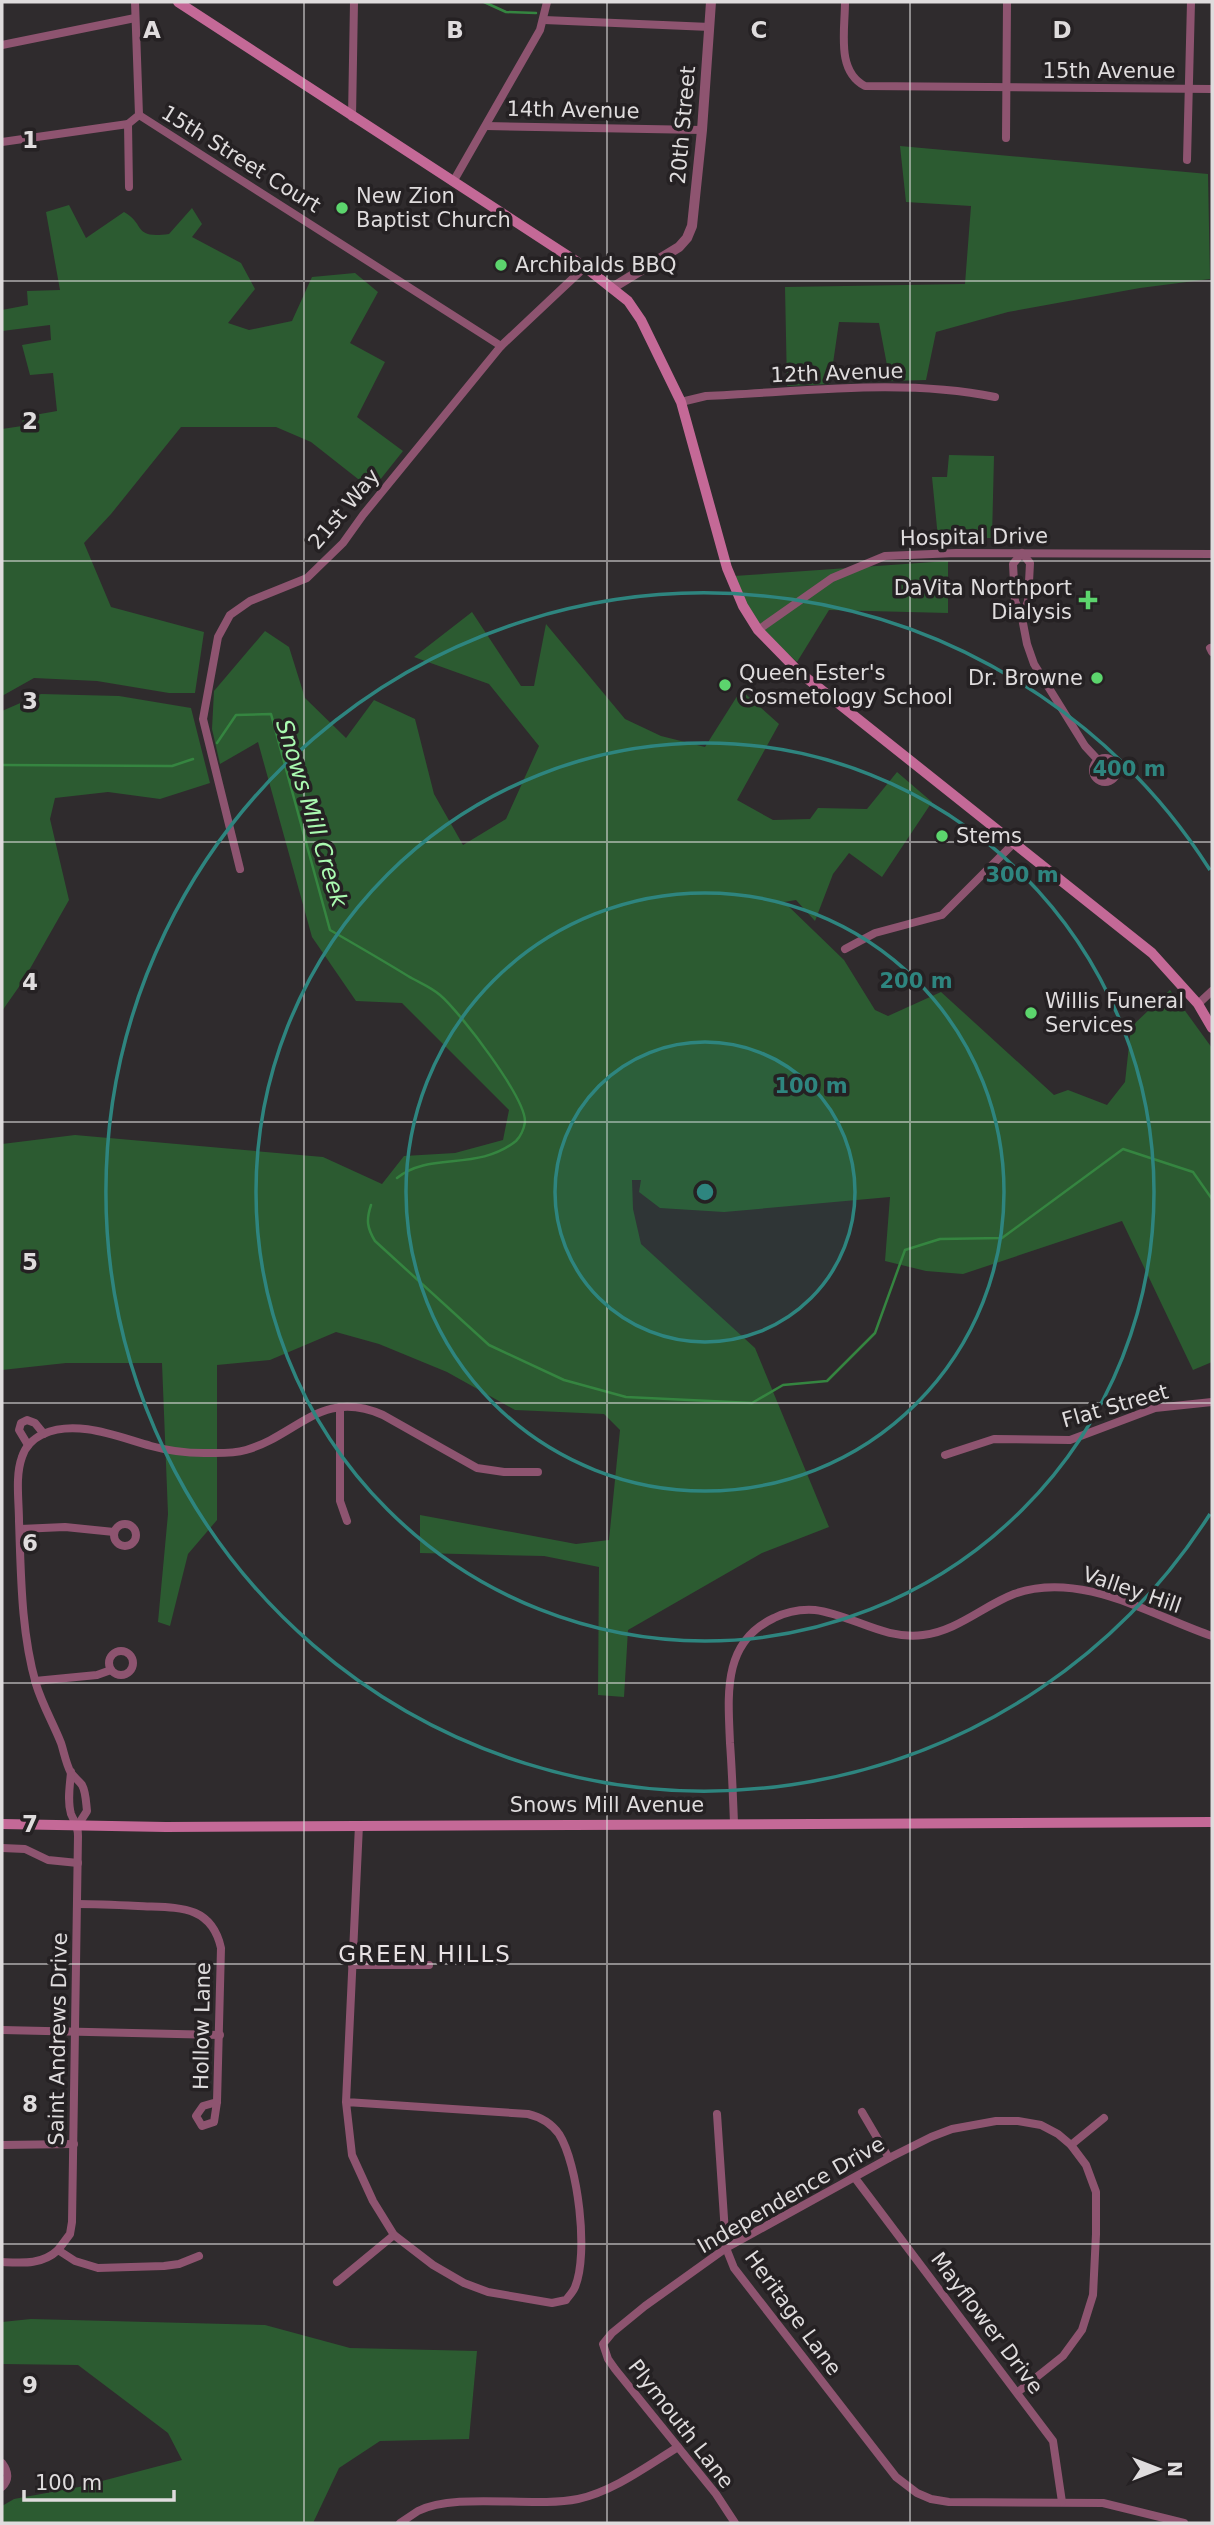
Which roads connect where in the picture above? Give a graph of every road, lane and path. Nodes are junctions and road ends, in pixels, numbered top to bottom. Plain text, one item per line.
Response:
1 (135, 2) edge
2 (178, 2) edge
3 (354, 2) edge
4 (547, 2) edge
5 (711, 2) edge
6 (845, 2) edge
7 (1007, 2) edge
8 (1191, 2) edge
9 (135, 18) junction
10 (544, 20) junction
11 (710, 27) junction
12 (2, 45) edge
13 (1006, 89) junction
14 (1188, 89) junction
15 (1212, 89) edge
16 (139, 115) junction
17 (352, 117) junction
18 (128, 124) junction
19 (486, 126) junction
20 (702, 130) junction
21 (1006, 138) dead end
22 (2, 142) edge
23 (1187, 160) dead end
24 (453, 182) junction
25 (129, 187) dead end
26 (584, 267) junction
27 (612, 288) junction
28 (501, 346) junction
29 (995, 397) dead end
30 (681, 402) junction
31 (1022, 553) junction
32 (1212, 554) edge
33 (1022, 618) junction
34 (758, 630) junction
35 (1098, 760) dead end
36 (1013, 844) junction
37 (240, 869) dead end
38 (845, 949) dead end
39 (1212, 991) edge
40 (1198, 1004) junction
41 (1212, 1028) edge
42 (1212, 1402) edge
43 (340, 1407) junction
44 (44, 1434) junction
45 (28, 1445) junction
46 (945, 1455) dead end
47 (538, 1472) dead end
48 (347, 1521) dead end
49 (20, 1529) junction
50 (114, 1532) dead end
51 (1212, 1636) edge
52 (111, 1670) dead end
53 (35, 1681) junction
54 (71, 1772) junction
55 (1212, 1822) edge
56 (734, 1823) junction
57 (2, 1824) edge
58 (78, 1825) junction
59 (359, 1825) junction
60 (2, 1848) edge
61 (78, 1863) junction
62 (78, 1904) junction
63 (352, 1965) junction
64 (429, 1965) dead end
65 (2, 2031) edge
66 (75, 2031) junction
67 (220, 2035) junction
68 (218, 2102) dead end
69 (346, 2102) junction
70 (862, 2112) dead end
71 (717, 2114) dead end
72 (1104, 2118) dead end
73 (74, 2144) junction
74 (2, 2145) edge
75 (1071, 2145) junction
76 (889, 2158) junction
77 (855, 2178) junction
78 (394, 2235) junction
79 (726, 2248) junction
80 (58, 2250) junction
81 (199, 2256) dead end
82 (2, 2262) edge
83 (337, 2283) dead end
84 (603, 2344) joint
85 (1018, 2392) junction
86 (678, 2446) junction
87 (2, 2463) edge
88 (2, 2487) edge
89 (1062, 2502) junction
90 (400, 2523) edge
91 (735, 2523) edge
92 (1184, 2523) edge

1 - 9 street
2 - 17 main road
3 - 17 street
4 - 10 street
5 - 11 street, 20th Street
6 - 13 street, 15th Avenue
7 - 13 street
8 - 14 street
9 - 12 street
9 - 16 street
10 - 11 street
10 - 19 street
11 - 20 street, 20th Street
13 - 14 street, 15th Avenue
13 - 21 street
14 - 15 street, 15th Avenue
14 - 23 street
16 - 18 street
16 - 28 street, 15th Street Court
17 - 24 main road
18 - 22 street
18 - 25 street
19 - 20 street, 14th Avenue
19 - 24 street
20 - 27 street, 20th Street
24 - 26 main road
26 - 27 main road
26 - 28 street, 21st Way
27 - 30 main road
28 - 37 street, 21st Way
29 - 30 street, 12th Avenue
30 - 34 main road
31 - 32 street, Hospital Drive
31 - 33 street
31 - 33 street
31 - 34 street, Hospital Drive
33 - 35 street
34 - 36 main road
36 - 38 street
36 - 40 main road
39 - 40 street
40 - 41 main road
42 - 46 street, Flat Street
43 - 44 street
43 - 47 street
43 - 48 street
44 - 45 street
44 - 45 street
45 - 49 street
49 - 50 street
49 - 53 street
51 - 56 street, Valley Hill
52 - 53 street
53 - 54 street
54 - 58 street
54 - 58 street
55 - 56 main road, Snows Mill Avenue
56 - 59 main road, Snows Mill Avenue
57 - 58 main road, Snows Mill Avenue
58 - 59 main road, Snows Mill Avenue
58 - 61 street, Saint Andrews Drive
59 - 63 street
60 - 61 street
61 - 62 street, Saint Andrews Drive
62 - 66 street, Saint Andrews Drive
62 - 67 street, Hollow Lane
63 - 64 street
63 - 69 street
65 - 66 street
66 - 67 street
66 - 73 street, Saint Andrews Drive
67 - 68 street, Hollow Lane
69 - 78 street
69 - 78 street
70 - 76 street
71 - 79 street, Heritage Lane
72 - 75 street
73 - 74 street
73 - 80 street, Saint Andrews Drive
75 - 76 street, Independence Drive
75 - 85 street
76 - 77 street, Independence Drive
77 - 79 street, Independence Drive
77 - 85 street, Mayflower Drive
78 - 83 street
79 - 84 street, Independence Drive
79 - 89 street, Heritage Lane
80 - 81 street
80 - 82 street
84 - 86 street, Plymouth Lane
85 - 89 street, Mayflower Drive
86 - 90 street
86 - 91 street, Plymouth Lane
87 - 88 street
89 - 92 street, Heritage Lane

